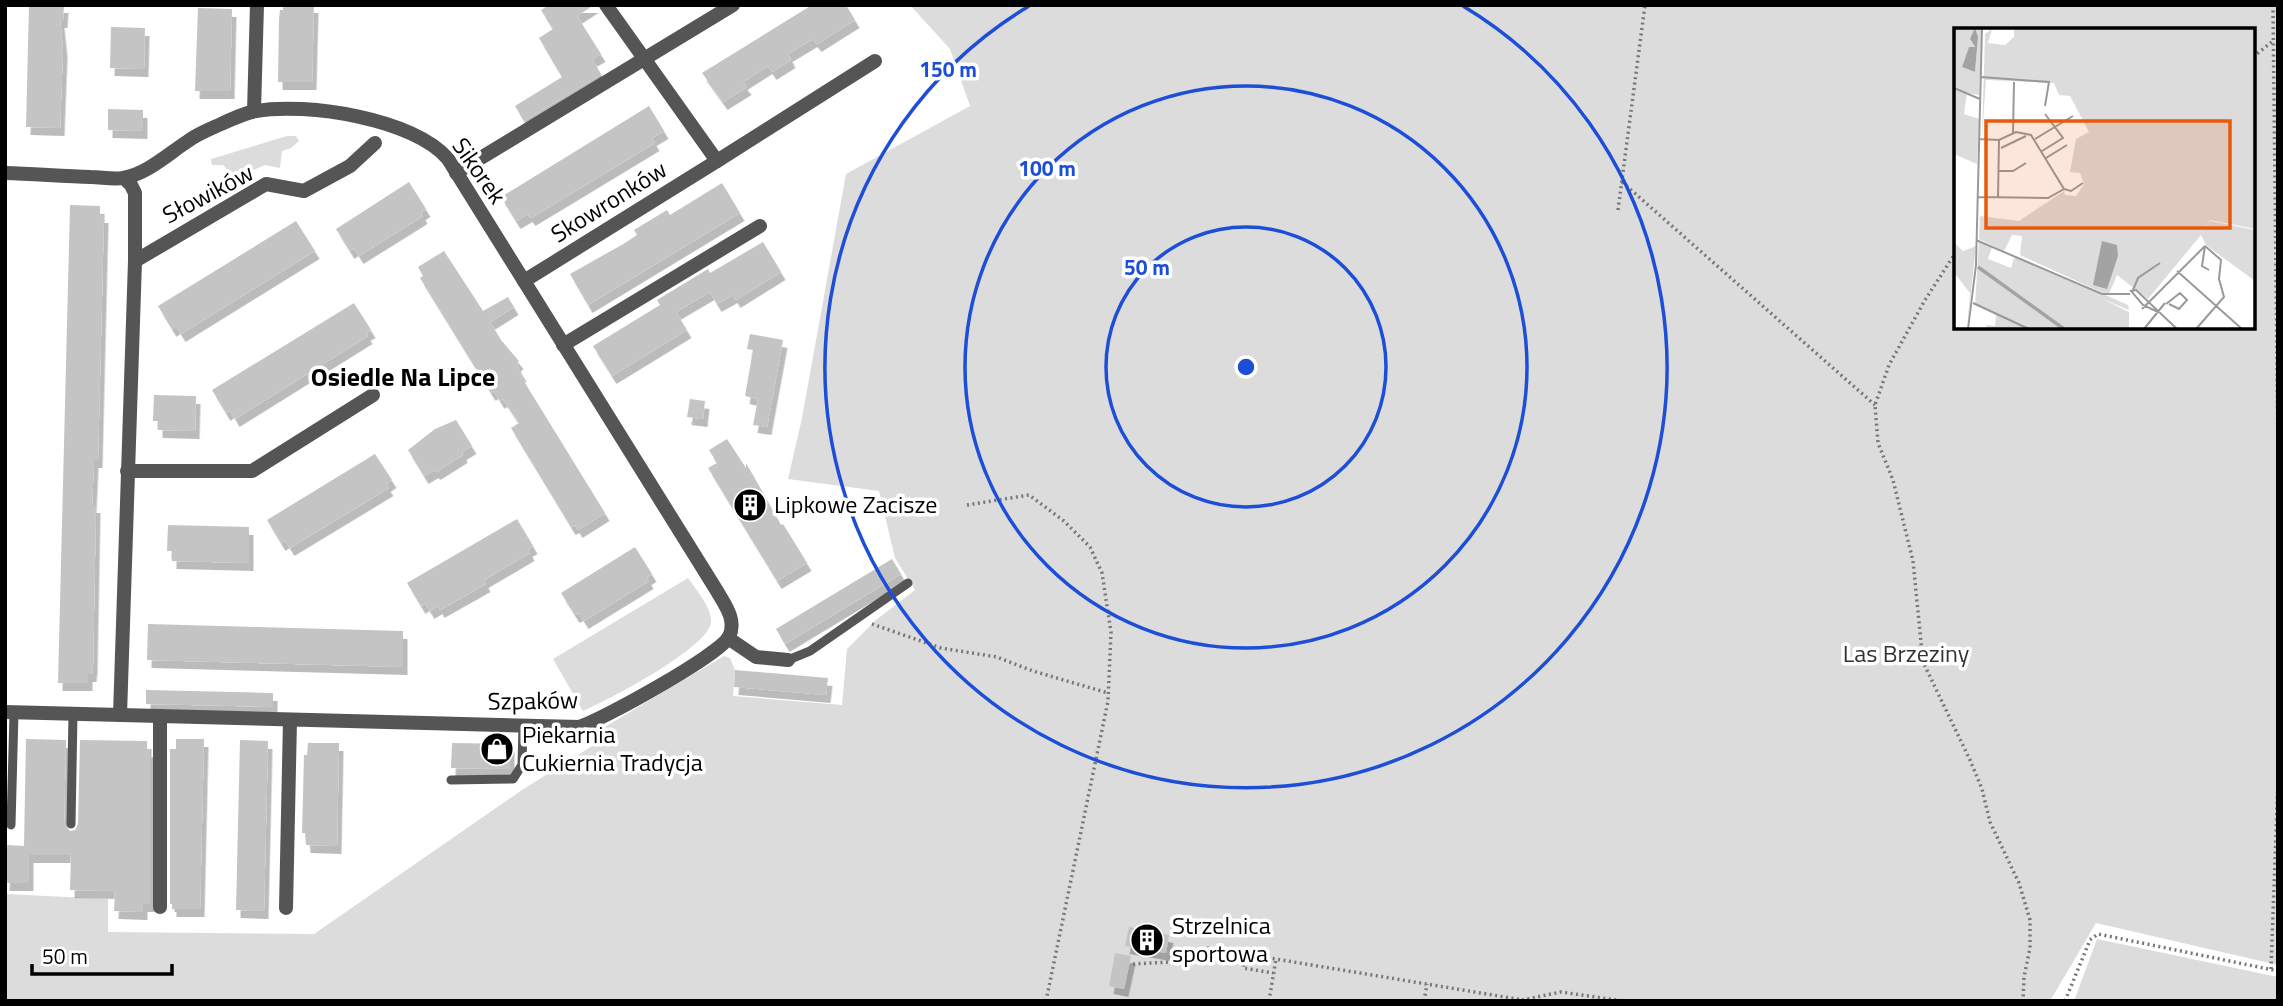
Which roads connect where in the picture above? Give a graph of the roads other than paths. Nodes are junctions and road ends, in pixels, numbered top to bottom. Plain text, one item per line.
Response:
1 (257, 5) edge
2 (606, 5) edge
3 (733, 5) edge
4 (645, 59) junction
5 (876, 61) dead end
6 (254, 111) junction
7 (375, 143) dead end
8 (718, 162) junction
9 (5, 173) edge
10 (456, 173) junction
11 (124, 178) junction
12 (760, 226) dead end
13 (135, 261) junction
14 (524, 281) junction
15 (563, 345) junction
16 (373, 396) dead end
17 (127, 471) junction
18 (908, 583) dead end
19 (728, 638) junction
20 (788, 660) joint
21 (9, 713) edge
22 (74, 714) junction
23 (120, 715) junction
24 (160, 716) junction
25 (290, 720) junction
26 (523, 726) junction
27 (451, 780) dead end
28 (71, 824) dead end
29 (11, 825) dead end
30 (160, 907) dead end
31 (286, 908) dead end

1 - 6 street
2 - 4 street
3 - 4 street
4 - 8 street
4 - 10 street
5 - 8 street, Skowronków
6 - 10 street, Sikorek
6 - 11 street, Sikorek
7 - 13 street, Słowików
8 - 14 street, Skowronków
9 - 11 street, Sikorek
10 - 14 street, Sikorek
11 - 13 street, Słowików
12 - 15 street
13 - 17 street, Słowików
14 - 15 street, Sikorek
15 - 19 street, Sikorek
16 - 17 street
17 - 23 street, Słowików
18 - 20 lane
19 - 20 street
19 - 26 street, Szpaków
21 - 22 street, Szpaków
21 - 29 lane
22 - 23 street, Szpaków
22 - 28 lane
23 - 24 street, Szpaków
24 - 25 street, Szpaków
24 - 30 street
25 - 26 street, Szpaków
25 - 31 street
26 - 27 lane

